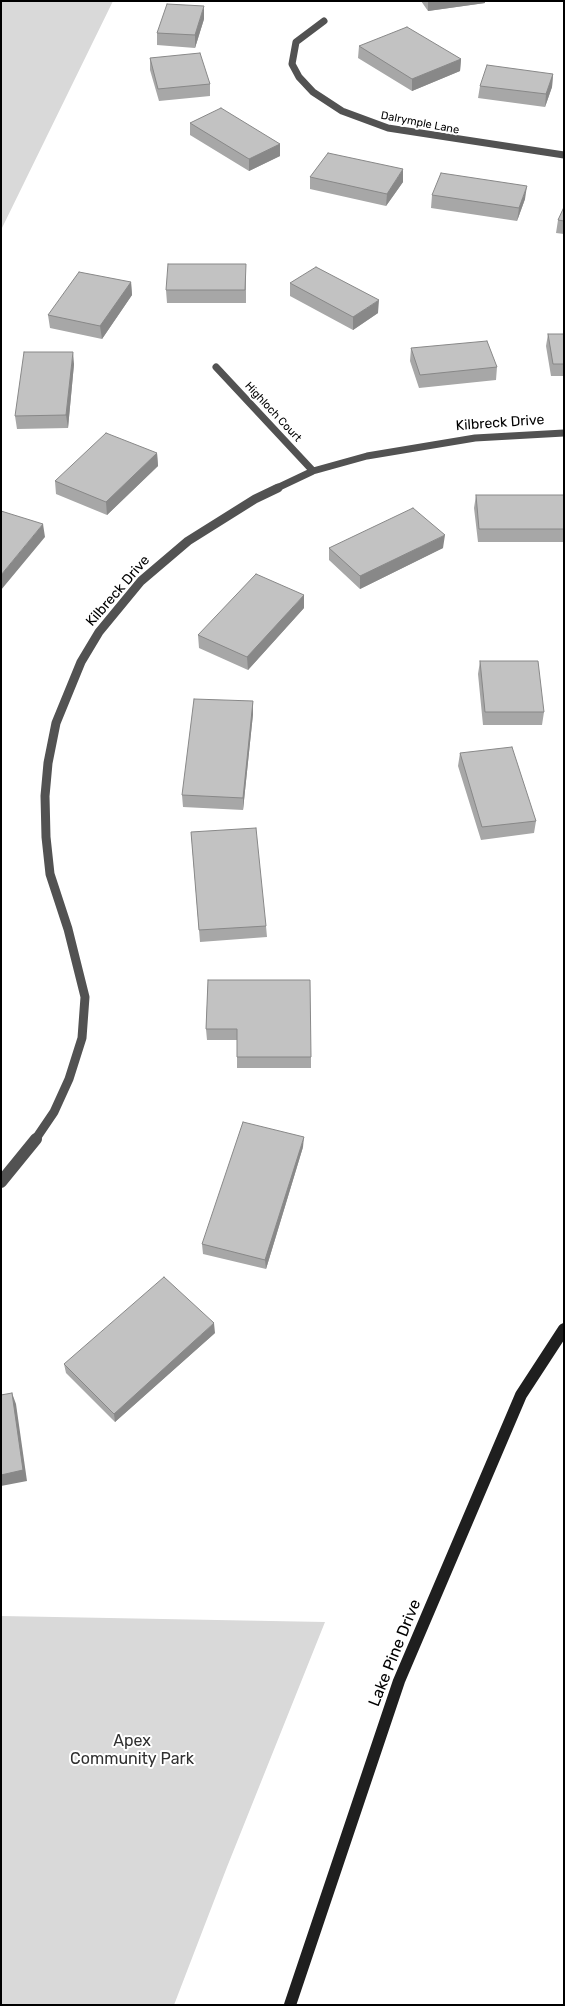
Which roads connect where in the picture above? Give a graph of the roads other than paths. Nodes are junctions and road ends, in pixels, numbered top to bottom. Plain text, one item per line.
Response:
1 (324, 20) dead end
2 (564, 156) edge
3 (216, 367) dead end
4 (564, 433) edge
5 (312, 472) junction
6 (1, 1182) edge
7 (564, 1328) edge
8 (290, 2005) edge

1 - 2 street, Dalrymple Lane
3 - 5 street, Highloch Court
4 - 5 street, Kilbreck Drive
5 - 6 street, Kilbreck Drive
7 - 8 main road, Lake Pine Drive

